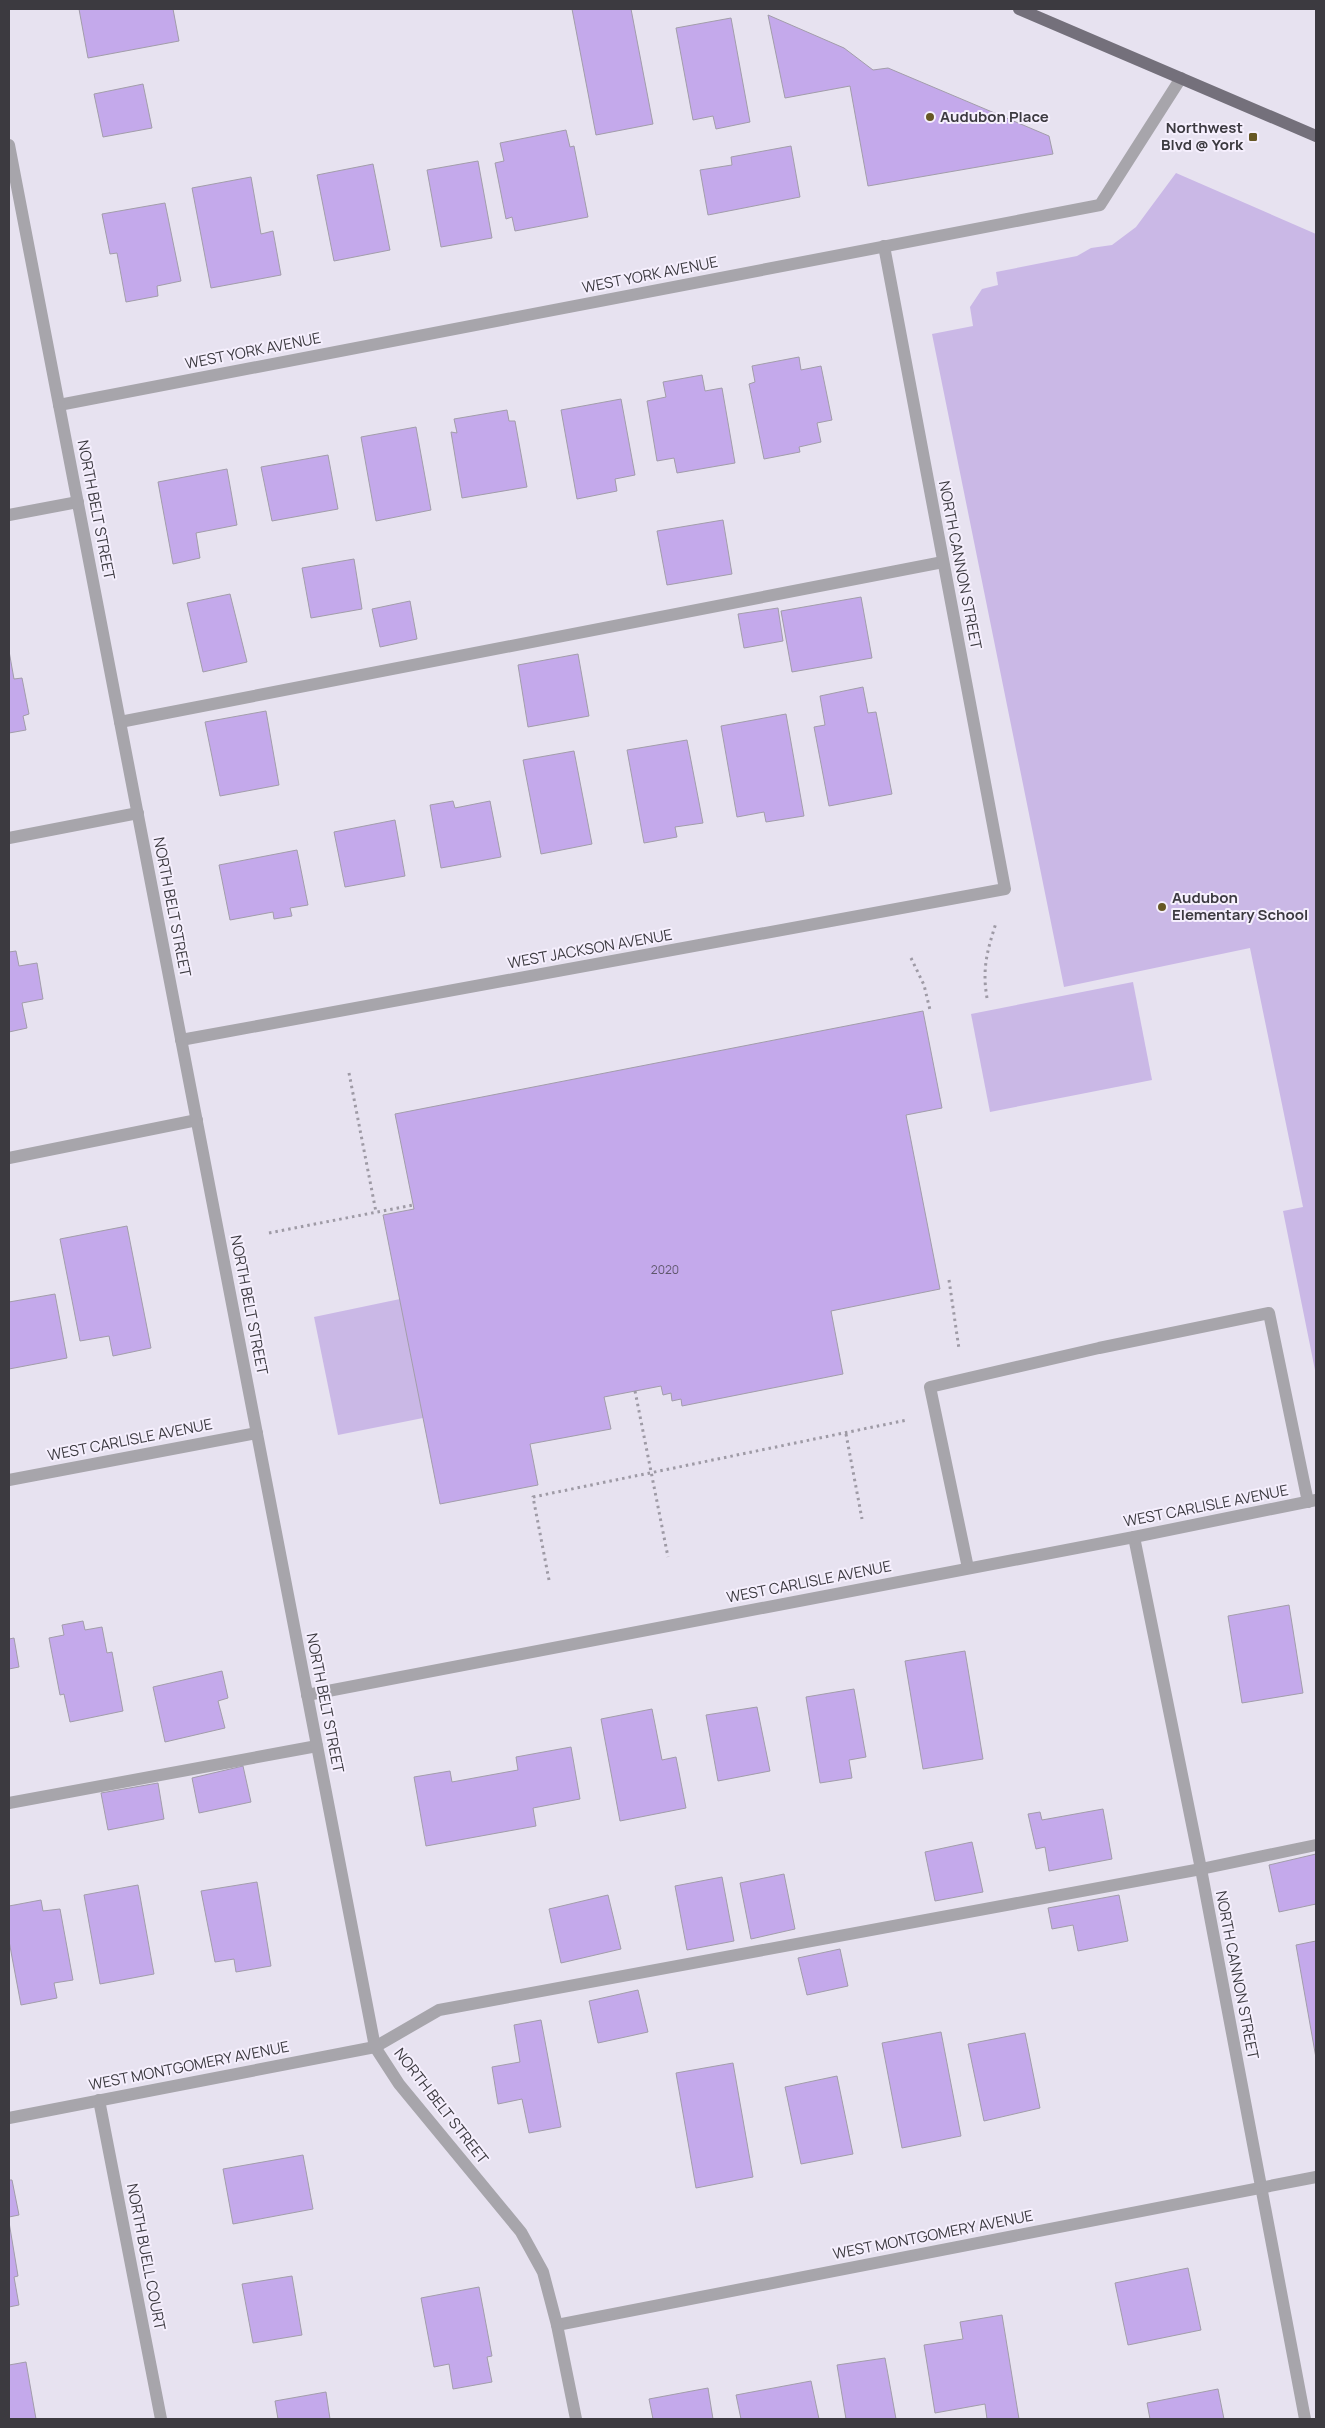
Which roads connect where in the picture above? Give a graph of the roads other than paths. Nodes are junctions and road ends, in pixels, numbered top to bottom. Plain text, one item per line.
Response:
1 (1019, 9) edge
2 (1181, 78) junction
3 (1316, 136) edge
4 (9, 145) edge
5 (13, 187) edge
6 (884, 246) junction
7 (59, 405) junction
8 (78, 502) junction
9 (9, 516) edge
10 (943, 562) junction
11 (120, 722) junction
12 (138, 813) junction
13 (9, 838) edge
14 (1004, 889) joint
15 (181, 1040) junction
16 (197, 1120) junction
17 (9, 1158) edge
18 (257, 1433) junction
19 (9, 1480) edge
20 (1312, 1501) edge
21 (1134, 1537) junction
22 (968, 1568) junction
23 (307, 1695) junction
24 (317, 1746) junction
25 (9, 1803) edge
26 (1316, 1845) edge
27 (1201, 1869) junction
28 (375, 2047) junction
29 (99, 2100) junction
30 (9, 2118) edge
31 (1316, 2177) edge
32 (1260, 2188) junction
33 (557, 2325) junction
34 (161, 2419) edge
35 (576, 2419) edge
36 (1305, 2419) edge

1 - 2 main road
2 - 3 main road
2 - 6 street, WEST YORK AVENUE
4 - 5 street, NORTH BELT STREET
5 - 7 street, NORTH BELT STREET
6 - 7 street, WEST YORK AVENUE
6 - 10 street, NORTH CANNON STREET
7 - 8 street, NORTH BELT STREET
8 - 9 street
8 - 11 street, NORTH BELT STREET
10 - 11 street
10 - 14 street, NORTH CANNON STREET
11 - 12 street, NORTH BELT STREET
12 - 13 street
12 - 15 street, NORTH BELT STREET
14 - 15 street, WEST JACKSON AVENUE
15 - 16 street, NORTH BELT STREET
16 - 17 street
16 - 18 street, NORTH BELT STREET
18 - 19 street, WEST CARLISLE AVENUE
18 - 23 street, NORTH BELT STREET
20 - 21 street, WEST CARLISLE AVENUE
20 - 22 street
21 - 22 street, WEST CARLISLE AVENUE
21 - 27 street, NORTH CANNON STREET
22 - 23 street, WEST CARLISLE AVENUE
23 - 24 street, NORTH BELT STREET
24 - 25 street
24 - 28 street, NORTH BELT STREET
26 - 27 street, WEST MONTGOMERY AVENUE
27 - 28 street, WEST MONTGOMERY AVENUE
27 - 32 street, NORTH CANNON STREET
28 - 29 street, WEST MONTGOMERY AVENUE
28 - 33 street, NORTH BELT STREET
29 - 30 street, WEST MONTGOMERY AVENUE
29 - 34 street, NORTH BUELL COURT
31 - 32 street, WEST MONTGOMERY AVENUE
32 - 33 street, WEST MONTGOMERY AVENUE
32 - 36 street, NORTH CANNON STREET
33 - 35 street, NORTH BELT STREET

